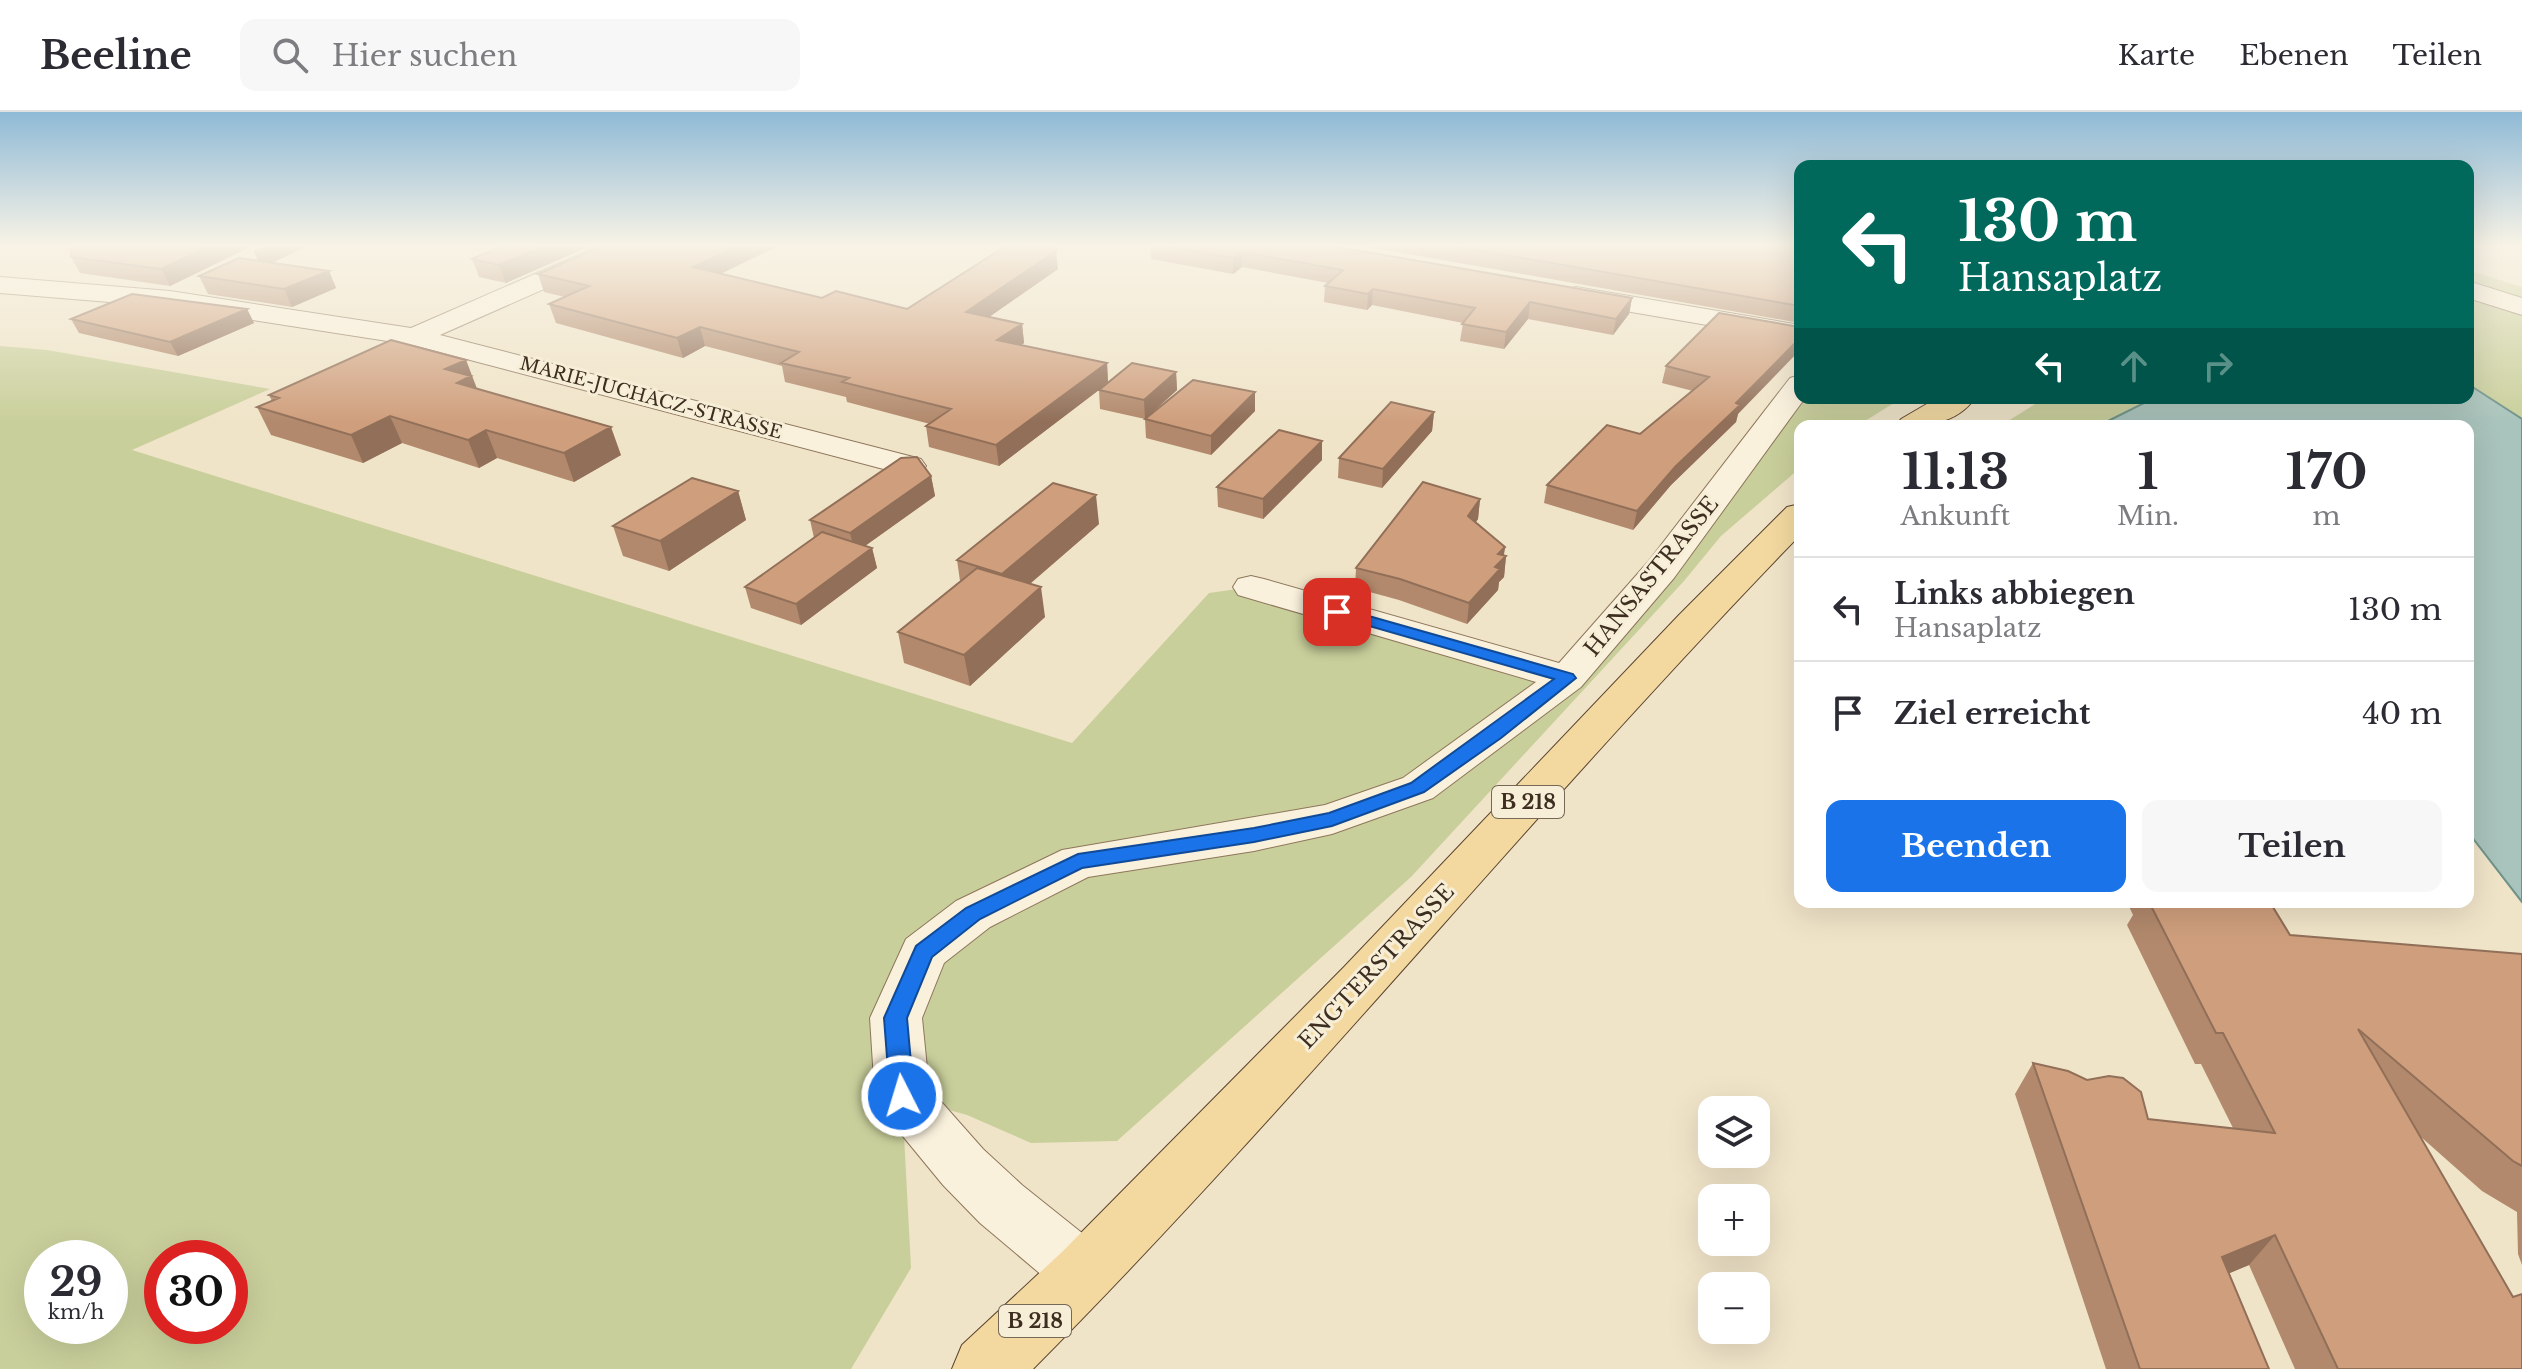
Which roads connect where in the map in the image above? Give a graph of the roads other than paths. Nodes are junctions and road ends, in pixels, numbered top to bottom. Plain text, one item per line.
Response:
1 (206, 305) edge
2 (479, 305) edge
3 (1637, 305) edge
4 (1794, 332) edge
5 (403, 336) junction
6 (1794, 392) edge
7 (1949, 404) edge
8 (1922, 420) edge
9 (910, 466) edge
10 (1794, 521) edge
11 (1251, 587) dead end
12 (1567, 678) junction
13 (1085, 1273) junction
14 (986, 1369) edge

1 - 5 street, MARIE-JUCHACZ-STRASSE
2 - 5 street
3 - 4 street
5 - 9 street, MARIE-JUCHACZ-STRASSE
6 - 12 street, HANSASTRASSE
7 - 8 main road
10 - 13 main road, ENGTERSTRASSE / B 218
11 - 12 street
12 - 13 street, HANSASTRASSE
13 - 14 main road, ENGTERSTRASSE / B 218

